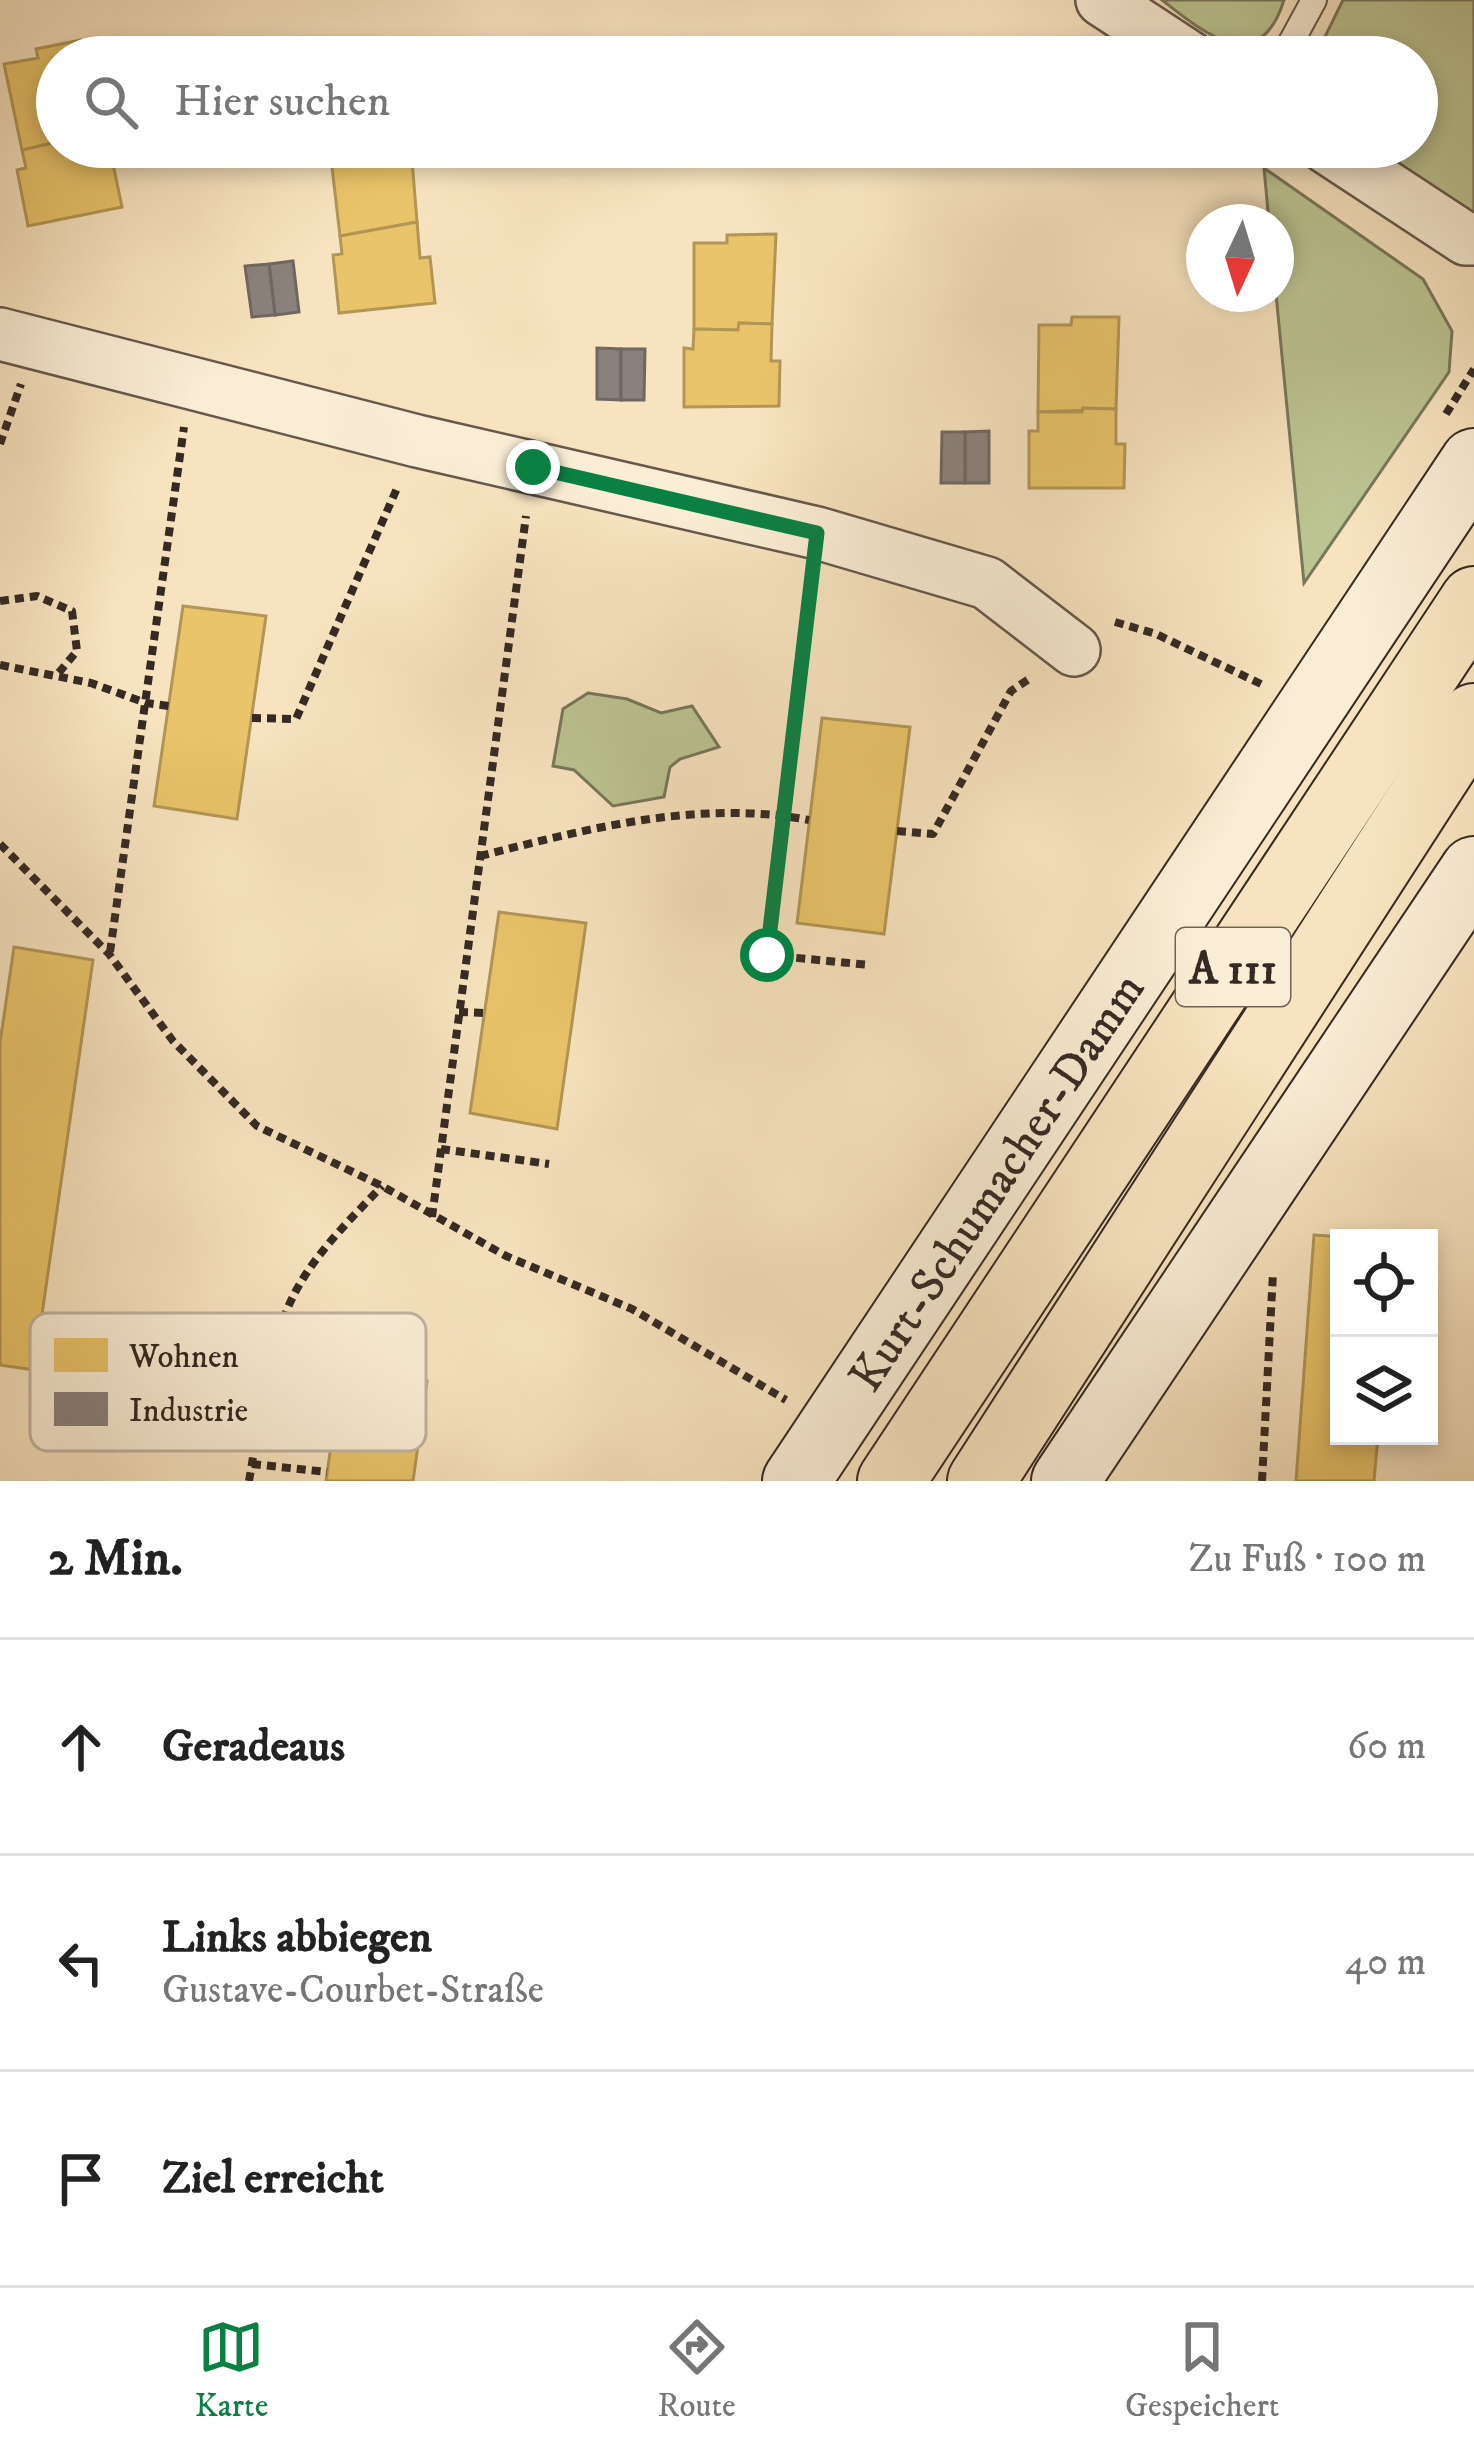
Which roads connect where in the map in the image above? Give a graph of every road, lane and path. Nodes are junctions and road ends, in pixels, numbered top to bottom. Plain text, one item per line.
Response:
1 (1102, 0) edge
2 (1313, 0) edge
3 (1157, 36) edge
4 (1294, 36) edge
5 (1357, 168) edge
6 (1471, 245) edge
7 (0, 334) edge
8 (190, 383) junction
9 (417, 440) junction
10 (1474, 462) edge
11 (533, 467) junction
12 (817, 533) junction
13 (1474, 600) edge
14 (0, 602) edge
15 (1094, 636) junction
16 (0, 665) edge
17 (55, 678) junction
18 (1269, 688) dead end
19 (146, 703) junction
20 (169, 706) dead end
21 (1474, 717) edge
22 (252, 718) dead end
23 (782, 815) junction
24 (809, 820) dead end
25 (897, 831) dead end
26 (1, 850) edge
27 (480, 856) junction
28 (1474, 870) edge
29 (109, 954) junction
30 (869, 965) dead end
31 (459, 1012) junction
32 (484, 1013) dead end
33 (441, 1149) junction
34 (549, 1164) dead end
35 (382, 1186) junction
36 (432, 1217) junction
37 (1274, 1254) dead end
38 (287, 1313) edge
39 (788, 1400) dead end
40 (254, 1451) edge
41 (252, 1464) junction
42 (327, 1472) dead end
43 (249, 1481) edge
44 (796, 1481) edge
45 (891, 1481) edge
46 (981, 1481) edge
47 (1065, 1481) edge
48 (1262, 1481) edge

1 - 3 street
2 - 4 lane
5 - 6 street
7 - 8 street
8 - 9 street
8 - 19 path
9 - 11 street
9 - 22 path
10 - 44 main road, Kurt-Schumacher-Damm
11 - 12 street
11 - 27 path
12 - 15 street
12 - 23 path
13 - 45 highway, A 111
14 - 17 path
15 - 18 path
15 - 25 path
16 - 17 path
17 - 19 path
19 - 20 path
19 - 29 path
21 - 46 highway, A 111
23 - 24 path
23 - 27 path
23 - 30 path
26 - 29 path
27 - 31 path
28 - 47 main road
29 - 35 path
31 - 32 path
31 - 33 path
33 - 34 path
33 - 36 path
35 - 36 path
35 - 38 path
36 - 39 path
37 - 48 path
40 - 41 path
41 - 42 path
41 - 43 path

